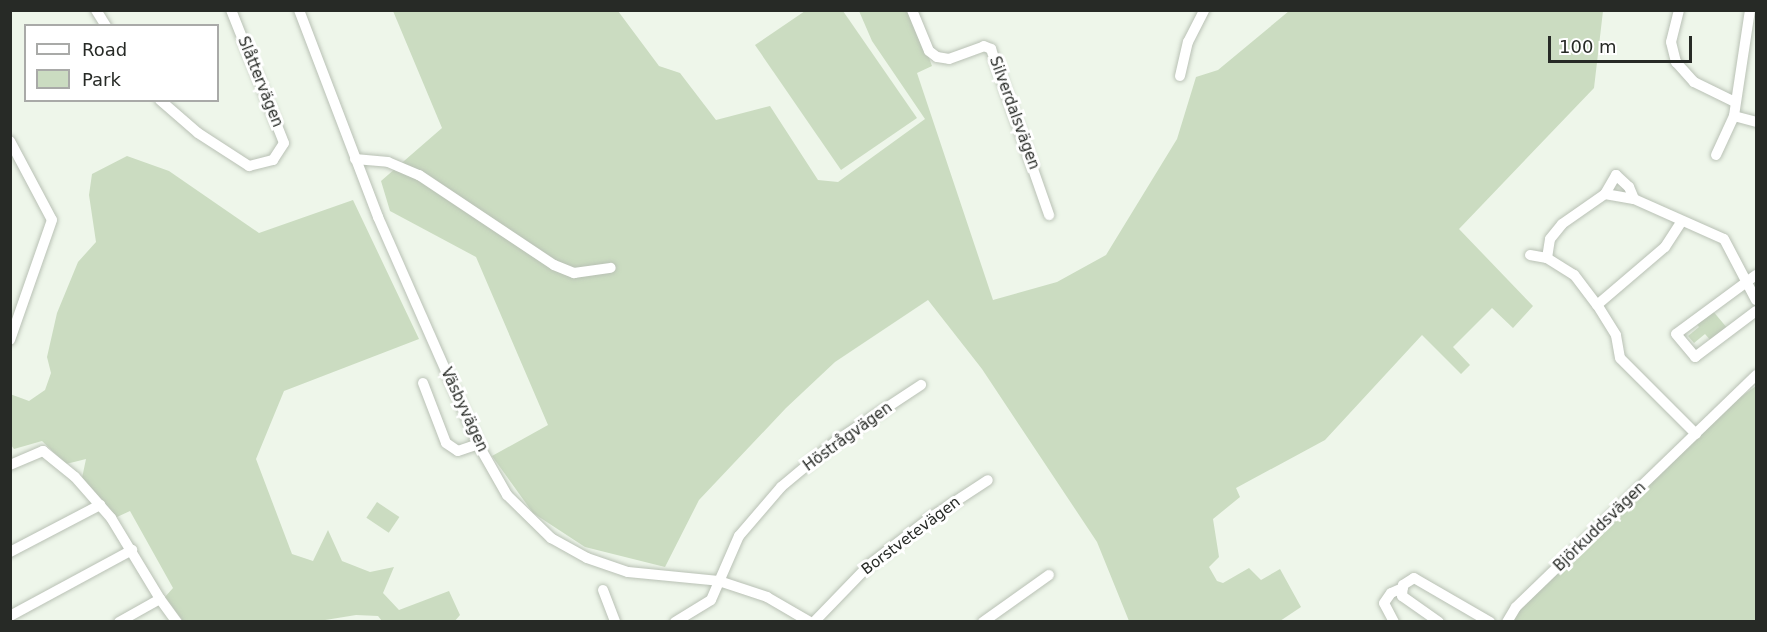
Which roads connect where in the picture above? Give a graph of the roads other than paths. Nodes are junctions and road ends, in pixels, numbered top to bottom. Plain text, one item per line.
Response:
1 (96, 10) edge
2 (231, 10) edge
3 (298, 10) edge
4 (912, 10) edge
5 (1204, 10) edge
6 (1679, 10) edge
7 (1750, 10) edge
8 (105, 24) edge
9 (1180, 76) dead end
10 (162, 102) edge
11 (1735, 102) junction
12 (1734, 116) junction
13 (1756, 122) edge
14 (10, 141) edge
15 (1716, 155) dead end
16 (355, 159) junction
17 (1605, 194) junction
18 (1634, 199) junction
19 (1049, 215) dead end
20 (1682, 221) junction
21 (1530, 255) dead end
22 (1547, 258) junction
23 (611, 268) dead end
24 (1756, 275) edge
25 (1746, 283) junction
26 (1756, 300) edge
27 (1597, 305) junction
28 (1756, 311) edge
29 (14, 316) edge
30 (10, 340) edge
31 (1756, 375) edge
32 (423, 383) dead end
33 (921, 385) dead end
34 (1696, 434) junction
35 (478, 444) junction
36 (10, 465) edge
37 (988, 480) dead end
38 (100, 505) junction
39 (132, 550) junction
40 (10, 552) edge
41 (1048, 575) dead end
42 (719, 582) junction
43 (1403, 588) junction
44 (603, 590) dead end
45 (160, 599) junction
46 (10, 616) edge
47 (119, 621) edge
48 (177, 621) edge
49 (615, 621) edge
50 (675, 621) edge
51 (812, 621) edge
52 (983, 621) edge
53 (1394, 621) edge
54 (1439, 621) edge
55 (1490, 621) edge
56 (1507, 621) edge

1 - 8 street
2 - 10 street, Slåttervägen
3 - 16 street, Väsbyvägen
4 - 19 street, Silverdalsvägen
5 - 9 street
6 - 11 street
7 - 11 street
11 - 12 street
12 - 13 street
12 - 15 street
14 - 29 street
16 - 23 street
16 - 35 street, Väsbyvägen
17 - 18 street
17 - 18 street
17 - 22 street
18 - 20 street
20 - 25 street
20 - 27 street
21 - 22 street
22 - 27 street
24 - 25 street
25 - 26 street
25 - 28 street
27 - 34 street
29 - 30 street
31 - 34 street, Björkuddsvägen
32 - 35 street
33 - 42 street, Höstrågvägen
34 - 56 street, Björkuddsvägen
35 - 42 street, Väsbyvägen
36 - 38 street
37 - 51 street, Borstvetevägen
38 - 39 street
38 - 40 street
39 - 45 street
39 - 46 street
41 - 52 street
42 - 50 street, Höstrågvägen
42 - 51 street, Väsbyvägen
43 - 53 street
43 - 54 street
43 - 55 street
44 - 49 street
45 - 47 street
45 - 48 street

